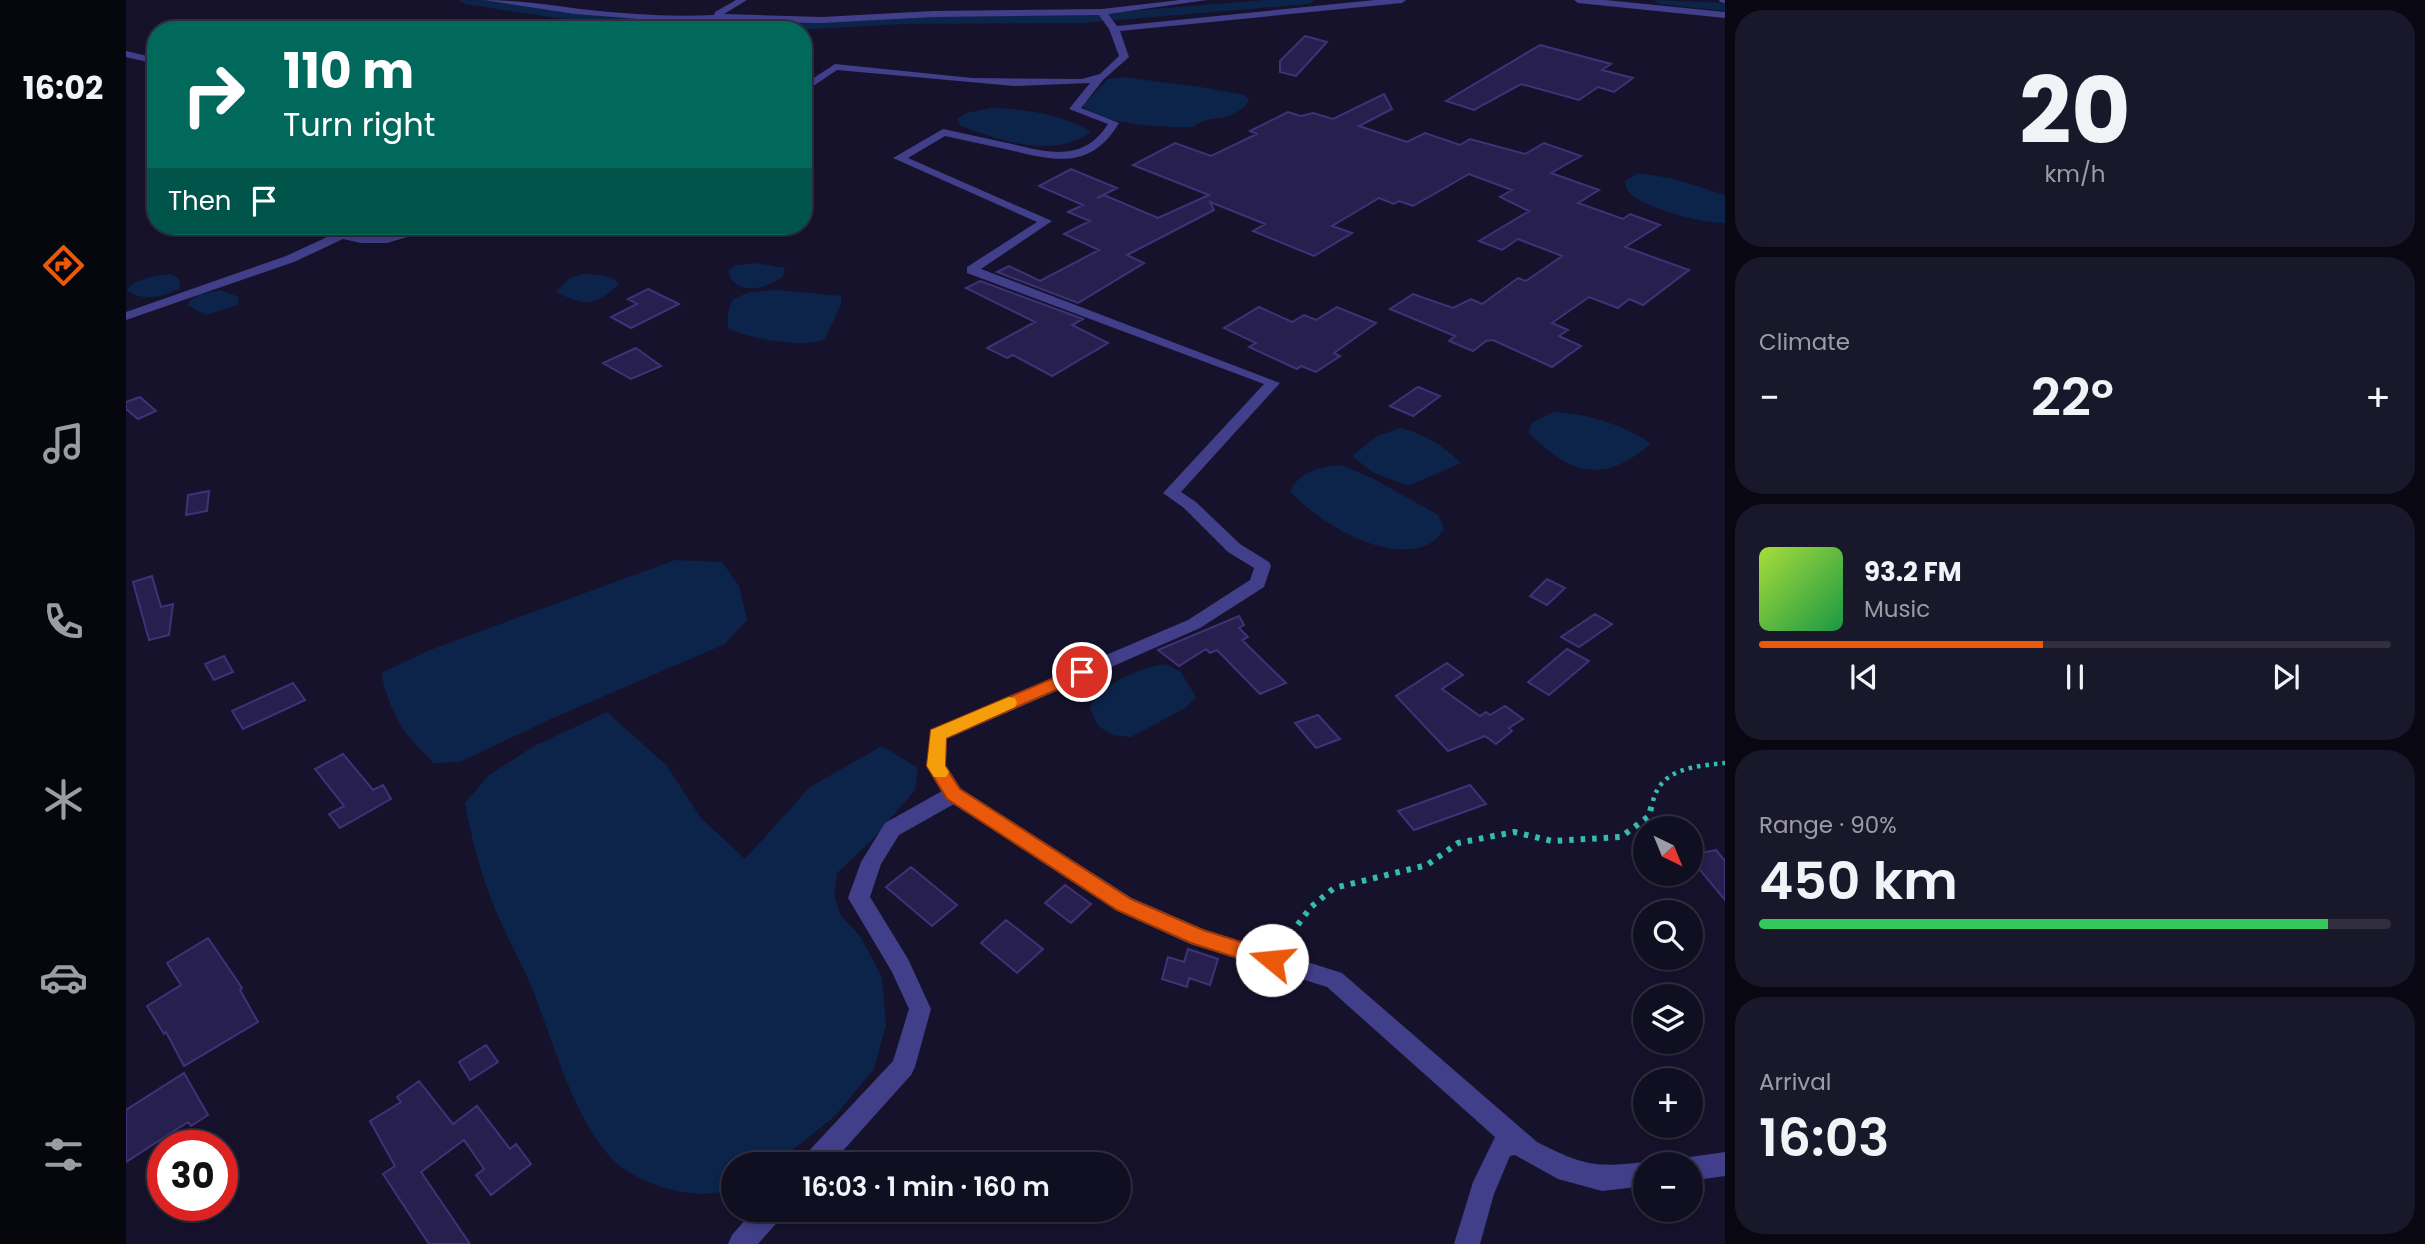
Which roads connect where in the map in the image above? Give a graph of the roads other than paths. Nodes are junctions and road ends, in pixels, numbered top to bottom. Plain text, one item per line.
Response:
1 (488, 0) edge
2 (743, 0) edge
3 (1203, 0) edge
4 (1402, 0) edge
5 (1578, 0) edge
6 (1102, 12) junction
7 (1725, 15) edge
8 (723, 18) junction
9 (1114, 29) junction
10 (126, 54) edge
11 (147, 59) edge
12 (1099, 79) junction
13 (812, 84) edge
14 (342, 235) joint
15 (403, 235) edge
16 (126, 316) edge
17 (954, 794) junction
18 (1518, 1142) junction
19 (825, 1152) edge
20 (1725, 1164) edge
21 (1703, 1167) edge
22 (1633, 1175) edge
23 (760, 1222) edge
24 (741, 1244) edge
25 (1467, 1244) edge

1 - 8 street
2 - 8 street
3 - 6 street
4 - 9 street
5 - 7 street
6 - 8 street
6 - 9 street
9 - 12 street
10 - 11 street
12 - 13 street
12 - 17 street
14 - 15 street
14 - 16 street
17 - 18 street
17 - 19 street
18 - 22 street
18 - 25 street
20 - 21 street
23 - 24 street

